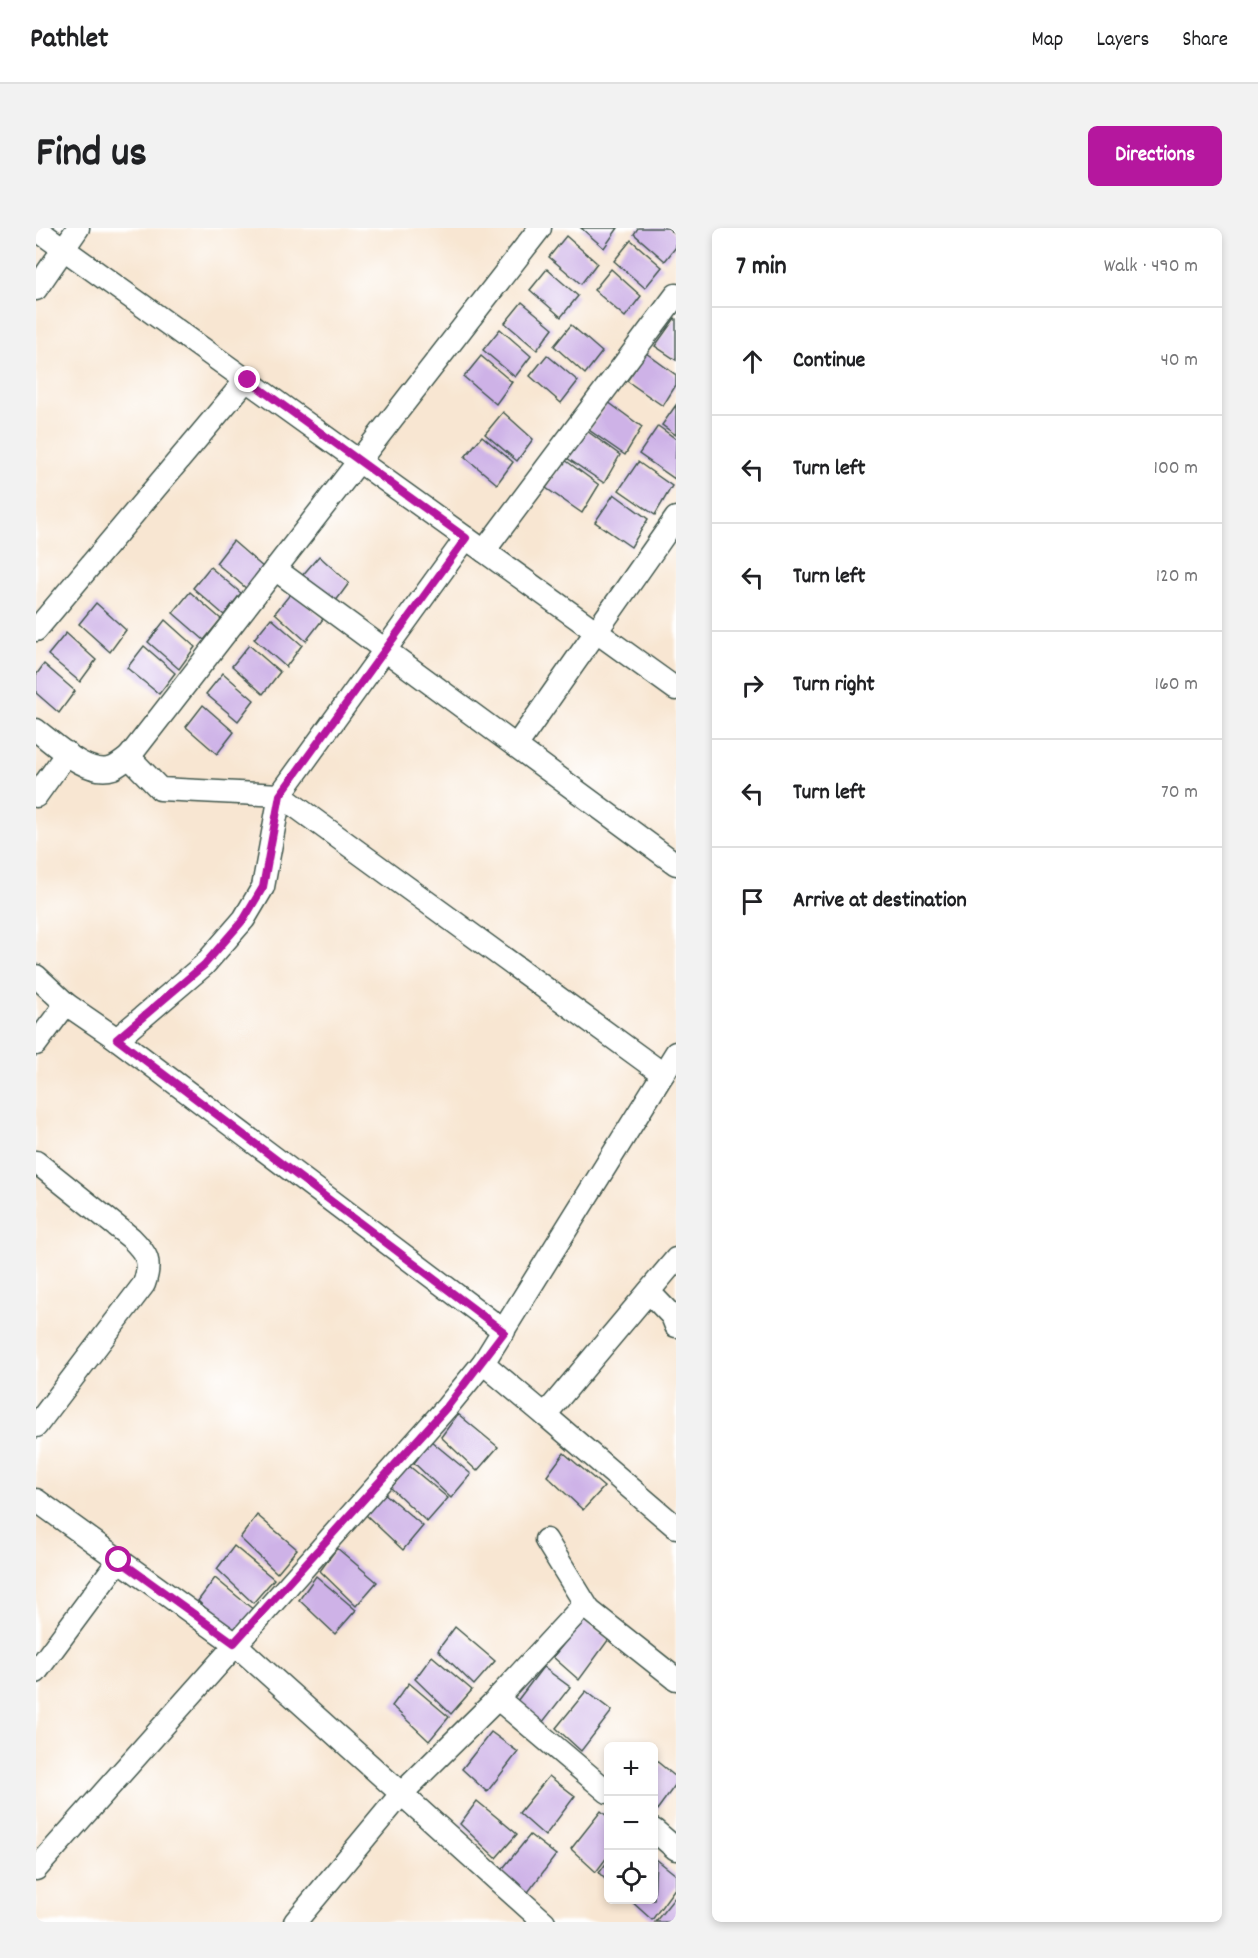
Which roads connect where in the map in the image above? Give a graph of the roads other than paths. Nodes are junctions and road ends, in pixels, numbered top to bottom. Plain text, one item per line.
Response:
1 (36, 228) edge
2 (78, 228) edge
3 (540, 228) edge
4 (64, 249) junction
5 (36, 289) edge
6 (676, 295) edge
7 (248, 380) junction
8 (359, 461) junction
9 (676, 518) edge
10 (475, 544) junction
11 (275, 570) junction
12 (36, 630) edge
13 (597, 632) junction
14 (385, 650) junction
15 (676, 689) edge
16 (36, 730) edge
17 (516, 746) junction
18 (67, 753) junction
19 (129, 758) junction
20 (280, 795) junction
21 (36, 796) edge
22 (676, 864) edge
23 (36, 976) edge
24 (66, 1004) junction
25 (117, 1039) junction
26 (36, 1044) edge
27 (676, 1053) edge
28 (663, 1074) junction
29 (36, 1162) edge
30 (676, 1259) edge
31 (649, 1292) junction
32 (676, 1326) edge
33 (504, 1332) junction
34 (483, 1363) junction
35 (545, 1415) junction
36 (36, 1426) edge
37 (36, 1500) edge
38 (676, 1527) edge
39 (546, 1540) dead end
40 (119, 1560) junction
41 (589, 1610) junction
42 (234, 1643) junction
43 (36, 1672) edge
44 (676, 1679) edge
45 (497, 1698) junction
46 (604, 1788) edge
47 (402, 1793) junction
48 (658, 1833) edge
49 (676, 1849) edge
50 (36, 1869) edge
51 (533, 1918) edge
52 (295, 1922) edge

1 - 4 street
2 - 4 street
3 - 8 street
4 - 5 street
4 - 7 street
6 - 10 street
7 - 8 street
7 - 12 street
8 - 10 street
8 - 11 street
9 - 13 street
10 - 13 street
10 - 14 street
11 - 14 street
11 - 19 street
13 - 15 street
13 - 17 street
14 - 17 street
14 - 20 street
16 - 18 street
17 - 22 street
18 - 19 street
18 - 21 street
19 - 20 street
20 - 25 street
20 - 28 street
23 - 24 street
24 - 25 street
24 - 26 street
25 - 33 street
27 - 28 street
28 - 33 street
29 - 36 street
30 - 31 street
31 - 32 street
31 - 35 street
33 - 34 street
34 - 35 street
34 - 42 street
35 - 38 street
37 - 40 street
39 - 41 street
40 - 42 street
40 - 43 street
41 - 44 street
41 - 45 street
42 - 47 street
42 - 50 street
45 - 46 street
45 - 47 street
47 - 51 street
47 - 52 street
48 - 49 street

